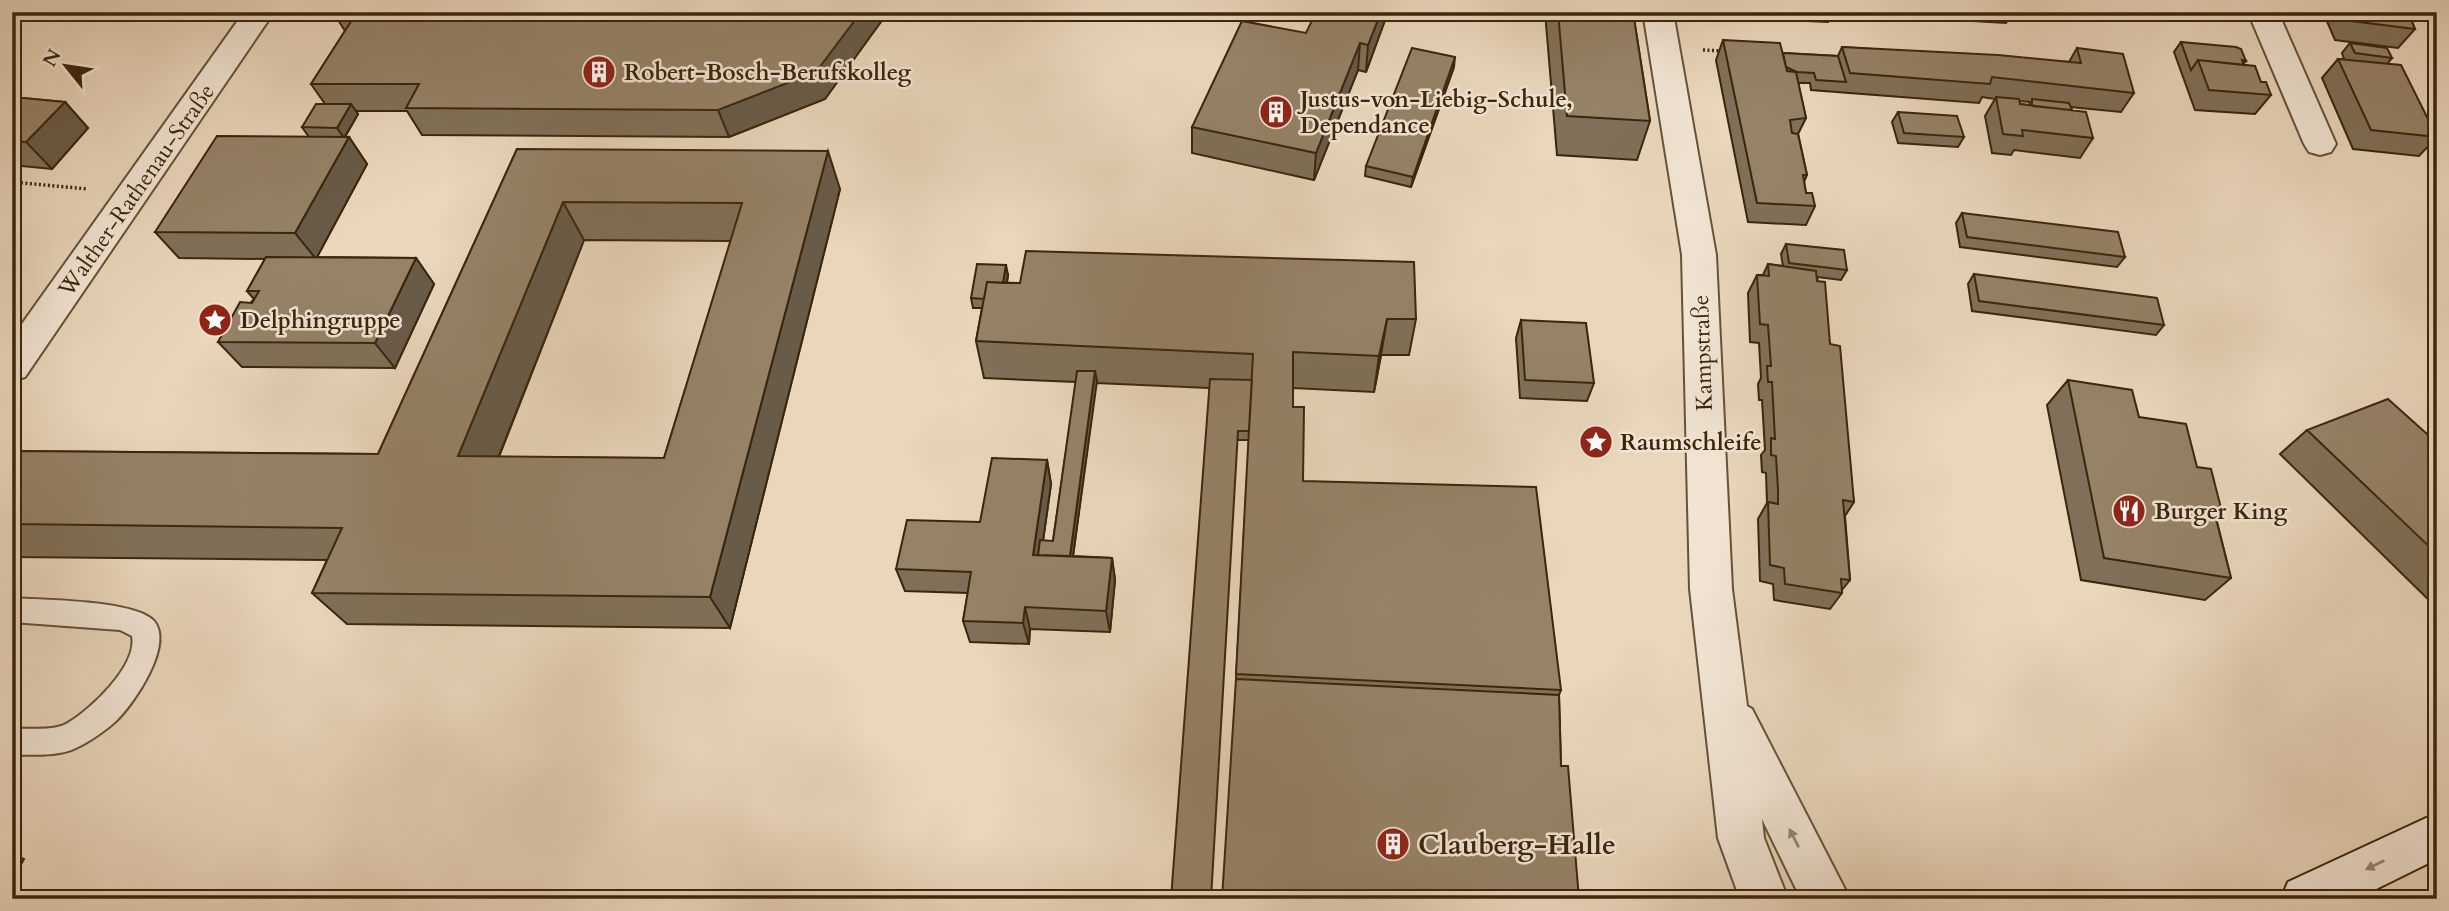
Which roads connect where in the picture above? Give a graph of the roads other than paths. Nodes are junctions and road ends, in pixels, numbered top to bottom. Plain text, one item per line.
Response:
1 (259, 12) edge
2 (1658, 12) edge
3 (2263, 12) edge
4 (2320, 144) dead end
5 (12, 367) edge
6 (12, 610) edge
7 (1724, 696) junction
8 (12, 742) edge
9 (2437, 835) edge
10 (1764, 899) edge
11 (1826, 899) edge
12 (2305, 899) edge

1 - 5 street, Walther-Rathenau-Straße
2 - 7 street, Kampstraße
3 - 4 street
6 - 8 lane
7 - 10 street, Kampstraße
11 -> 7 street, Kampstraße
9 -> 12 street

